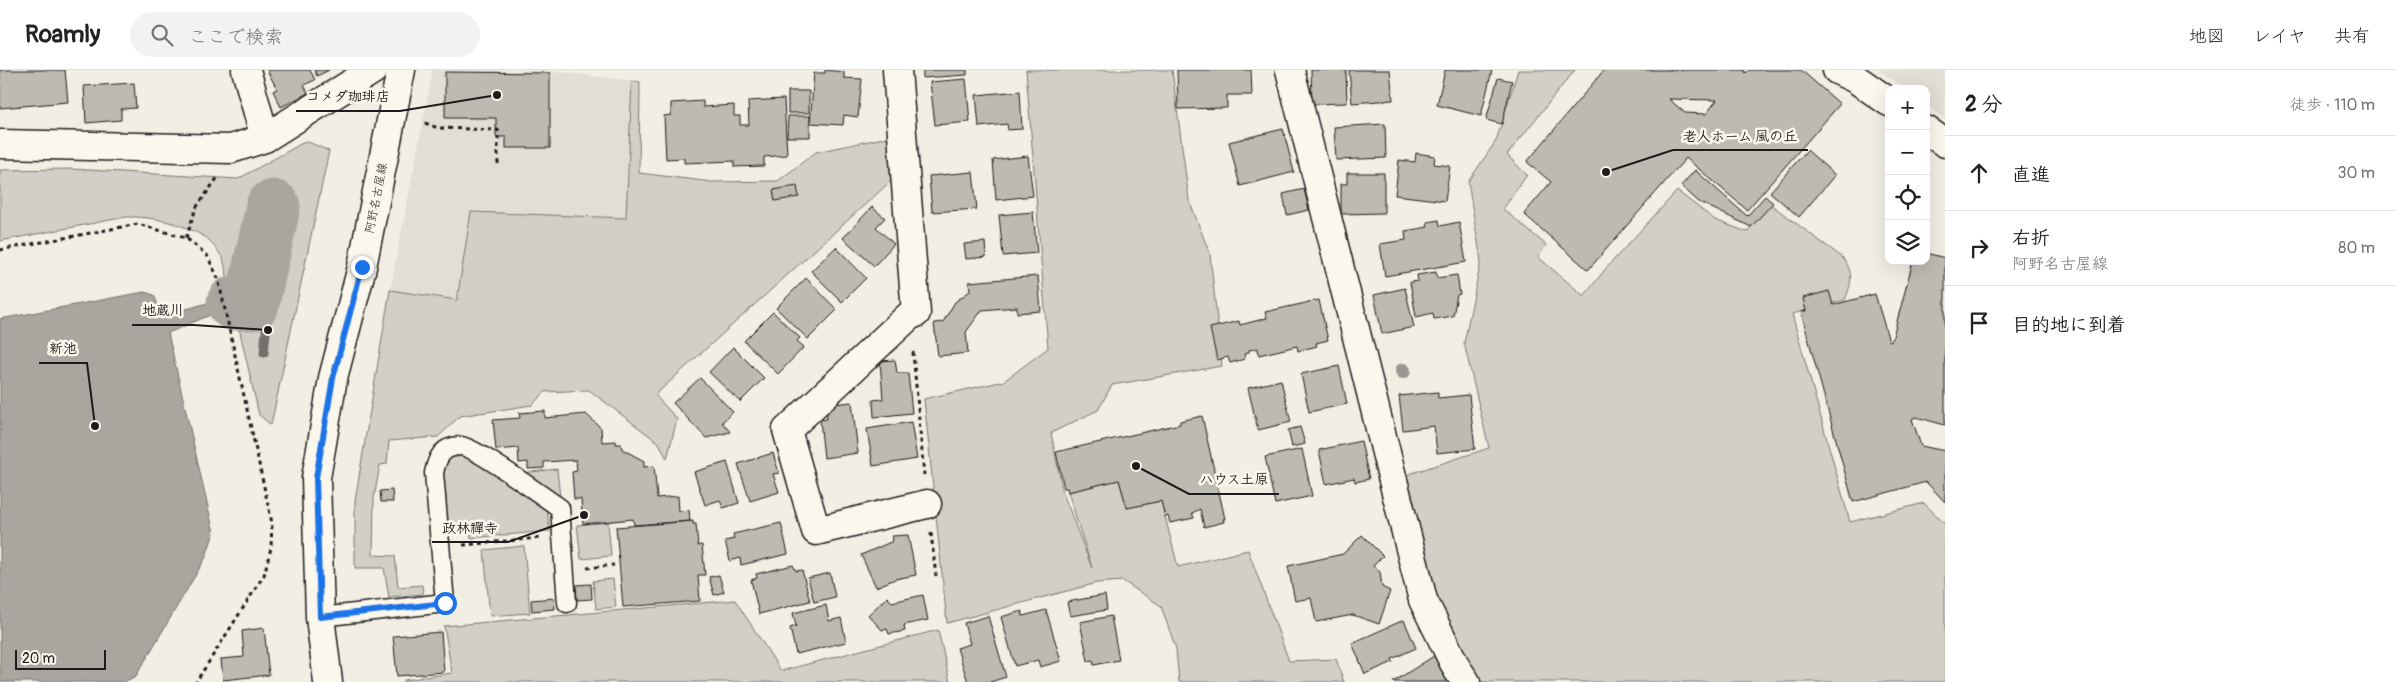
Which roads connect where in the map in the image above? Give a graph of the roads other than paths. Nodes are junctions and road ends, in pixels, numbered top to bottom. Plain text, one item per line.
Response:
1 (246, 70) edge
2 (373, 70) edge
3 (401, 70) edge
4 (897, 70) edge
5 (1290, 70) edge
6 (1838, 70) edge
7 (1885, 99) edge
8 (1930, 133) edge
9 (265, 138) junction
10 (1945, 143) edge
11 (0, 144) edge
12 (927, 504) road end
13 (567, 603) dead end
14 (320, 617) junction
15 (328, 682) edge
16 (1466, 682) edge

1 - 9 street
2 - 9 street
3 - 14 street, 阿野名古屋線
4 - 12 street
5 - 16 street
6 - 7 street
8 - 10 street
9 - 11 street
13 - 14 lane
14 - 15 street, 阿野名古屋線

